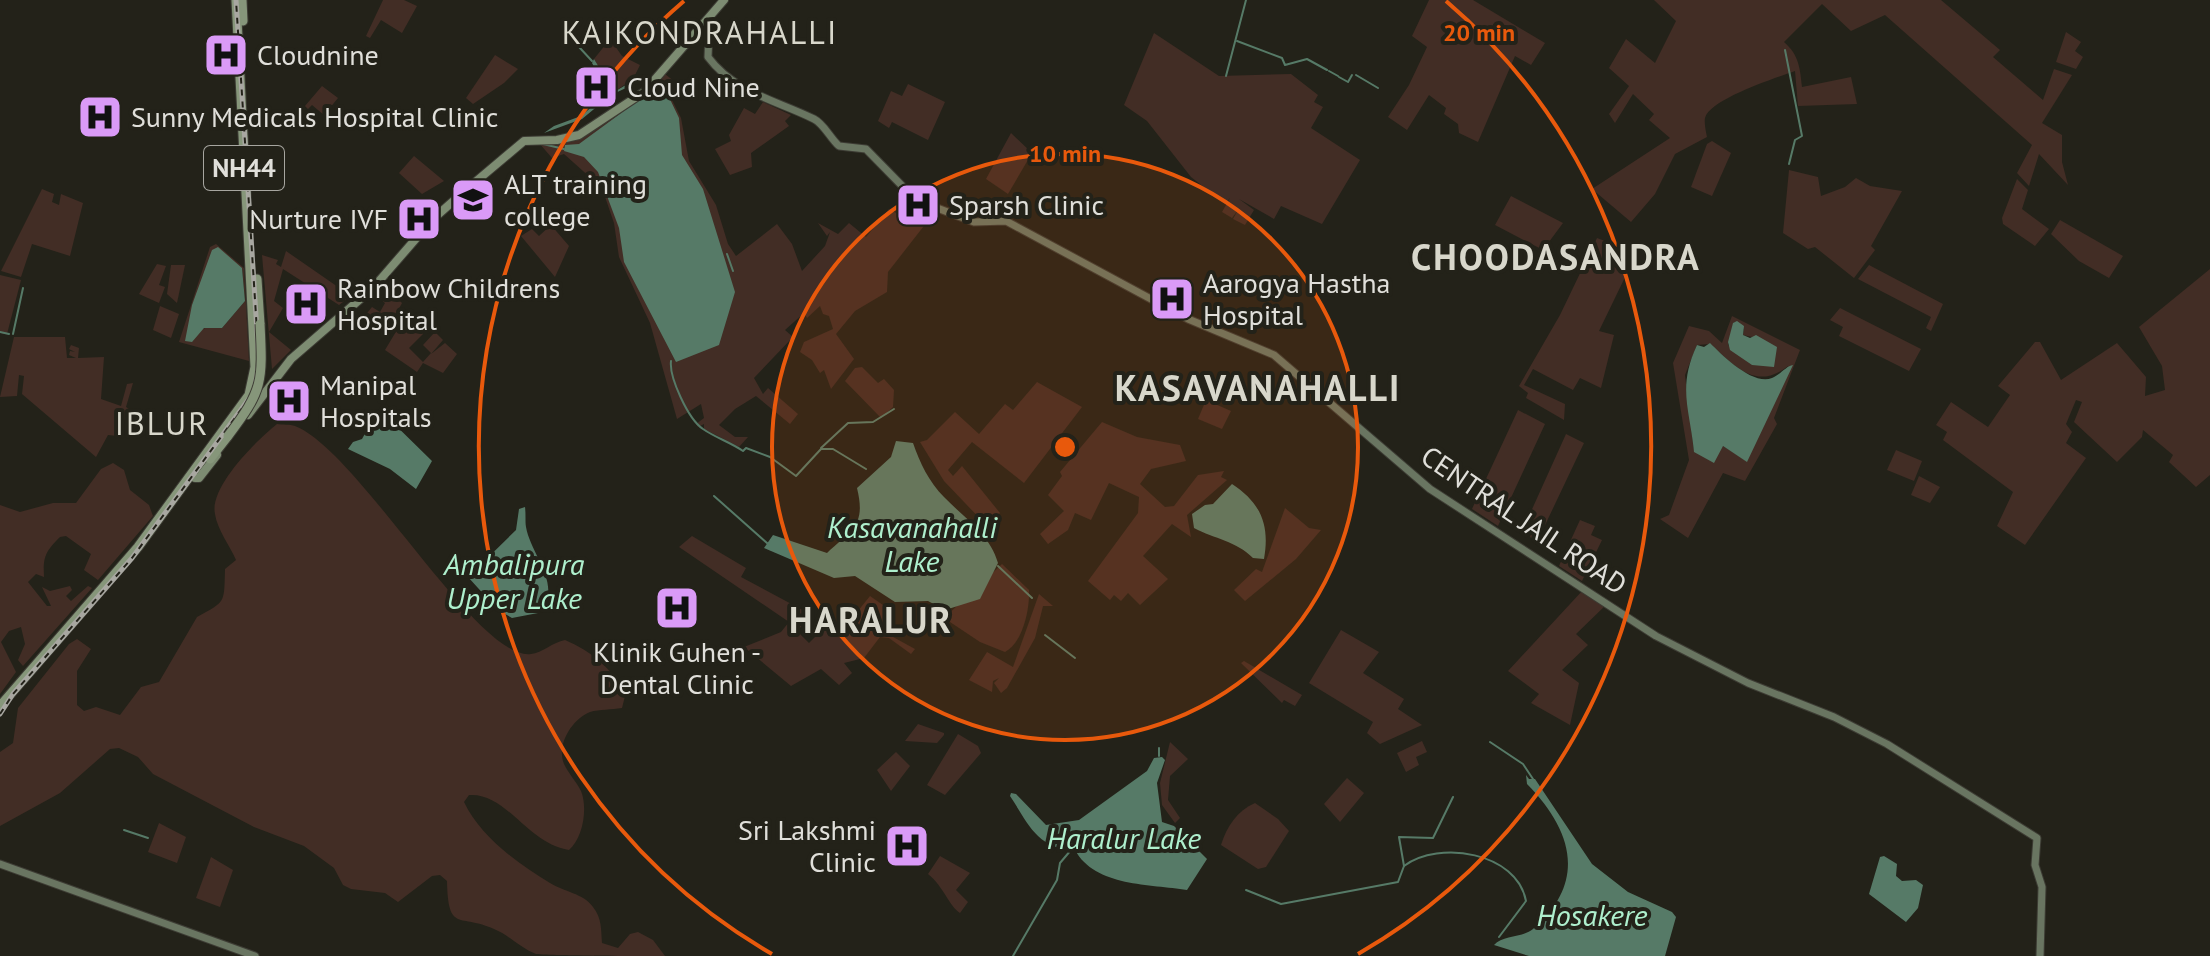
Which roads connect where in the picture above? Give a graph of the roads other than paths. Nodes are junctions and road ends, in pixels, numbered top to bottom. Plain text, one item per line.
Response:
1 (236, 0) edge
2 (242, 0) edge
3 (721, 0) edge
4 (698, 29) junction
5 (523, 139) junction
6 (254, 347) junction
7 (265, 348) dead end
8 (272, 379) junction
9 (255, 395) junction
10 (197, 478) junction
11 (0, 706) edge
12 (0, 716) edge
13 (0, 864) edge
14 (227, 947) junction
15 (246, 956) edge
16 (255, 956) edge
17 (2040, 956) edge

1 - 6 highway, NH44
2 - 10 highway, NH44, bridge
3 - 4 main road
3 - 5 main road
4 - 5 main road
4 - 17 main road, CENTRAL JAIL ROAD
5 - 8 main road
5 - 8 main road
6 - 7 highway
6 - 9 highway, NH44
8 - 9 main road
9 - 10 main road
9 - 11 highway, NH44
10 - 12 highway, NH44
13 - 14 main road
14 - 15 main road
14 - 16 main road

